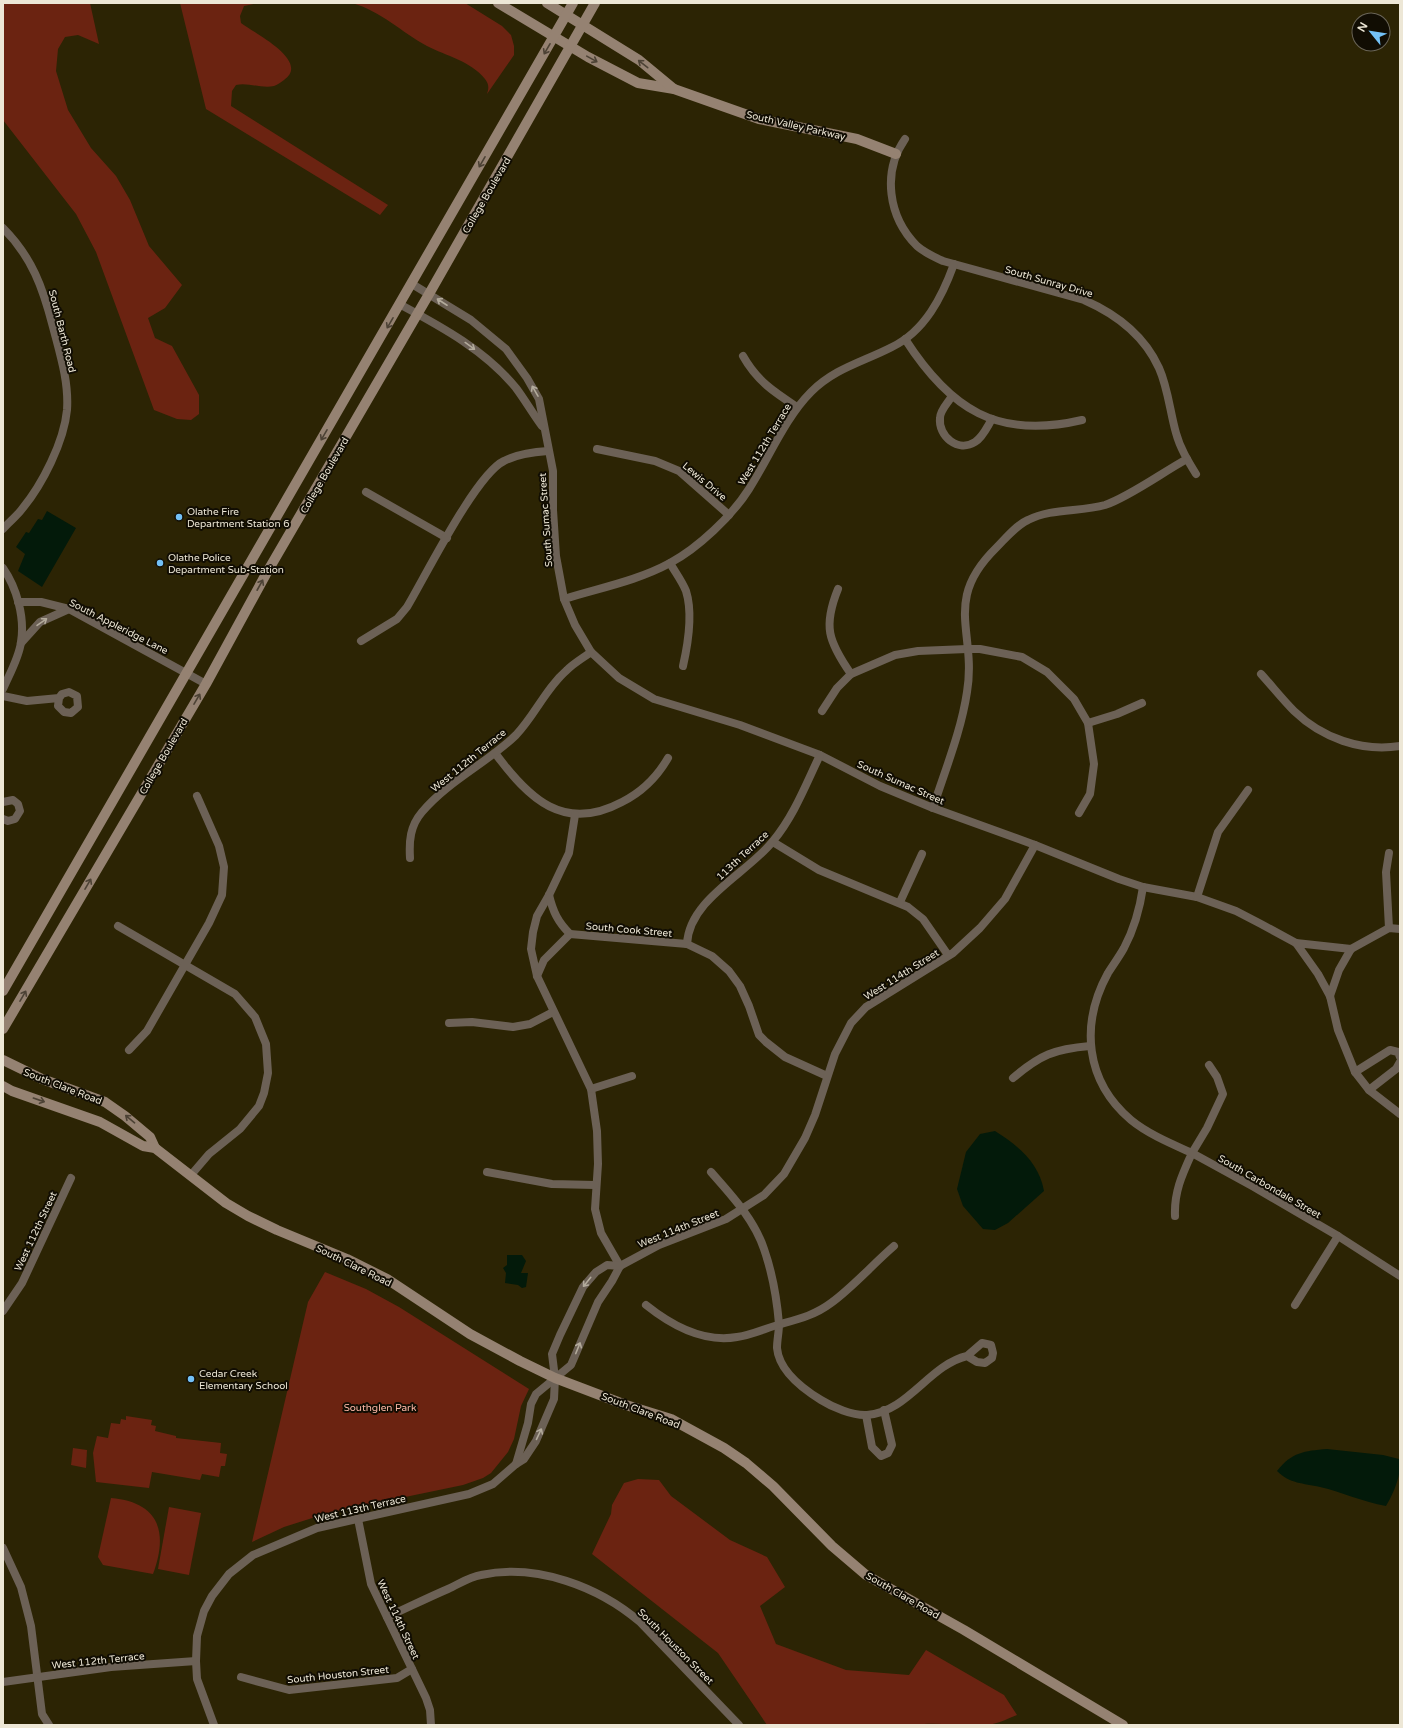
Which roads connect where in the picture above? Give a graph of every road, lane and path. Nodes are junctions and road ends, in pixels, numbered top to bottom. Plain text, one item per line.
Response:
1 (498, 3) edge
2 (547, 3) edge
3 (573, 3) edge
4 (596, 3) edge
5 (566, 15) junction
6 (583, 25) junction
7 (554, 36) junction
8 (571, 46) junction
9 (674, 89) junction
10 (905, 138) dead end
11 (896, 154) junction
12 (3, 228) edge
13 (954, 264) junction
14 (412, 284) junction
15 (429, 294) junction
16 (401, 305) junction
17 (418, 314) junction
18 (906, 339) junction
19 (743, 356) dead end
20 (952, 396) junction
21 (797, 408) junction
22 (992, 419) junction
23 (1082, 420) dead end
24 (544, 429) junction
25 (597, 449) dead end
26 (548, 451) junction
27 (1187, 459) junction
28 (1196, 474) dead end
29 (366, 492) dead end
30 (728, 515) junction
31 (3, 529) edge
32 (447, 538) junction
33 (670, 563) junction
34 (3, 568) edge
35 (838, 589) dead end
36 (564, 599) junction
37 (18, 602) junction
38 (69, 609) junction
39 (361, 641) dead end
40 (21, 643) junction
41 (967, 649) junction
42 (592, 652) junction
43 (683, 666) dead end
44 (187, 673) junction
45 (851, 674) junction
46 (1261, 674) dead end
47 (206, 684) junction
48 (3, 689) edge
49 (3, 696) edge
50 (58, 698) dead end
51 (1142, 703) dead end
52 (822, 711) dead end
53 (1088, 723) junction
54 (1400, 746) edge
55 (495, 753) junction
56 (820, 755) junction
57 (668, 758) dead end
58 (1248, 790) dead end
59 (197, 796) dead end
60 (3, 802) edge
61 (933, 808) junction
62 (1080, 812) dead end
63 (575, 815) junction
64 (3, 819) edge
65 (773, 842) junction
66 (1035, 845) junction
67 (1389, 853) dead end
68 (922, 854) dead end
69 (410, 858) dead end
70 (1143, 887) junction
71 (549, 895) junction
72 (1198, 897) junction
73 (900, 902) junction
74 (118, 926) dead end
75 (1389, 928) junction
76 (1400, 929) edge
77 (570, 934) junction
78 (687, 944) junction
79 (1296, 944) junction
80 (1351, 949) junction
81 (948, 955) junction
82 (185, 964) junction
83 (537, 976) junction
84 (3, 991) edge
85 (1330, 996) junction
86 (553, 1012) junction
87 (449, 1023) dead end
88 (3, 1029) edge
89 (1090, 1046) junction
90 (129, 1050) dead end
91 (1400, 1056) edge
92 (3, 1060) edge
93 (1400, 1062) edge
94 (1210, 1065) dead end
95 (1355, 1072) junction
96 (632, 1076) dead end
97 (827, 1076) junction
98 (1013, 1078) dead end
99 (3, 1086) edge
100 (591, 1089) junction
101 (1369, 1090) junction
102 (1400, 1114) edge
103 (155, 1148) junction
104 (1192, 1153) junction
105 (487, 1172) dead end
106 (711, 1172) dead end
107 (191, 1175) junction
108 (71, 1178) dead end
109 (595, 1185) junction
110 (743, 1208) junction
111 (1176, 1216) dead end
112 (1338, 1236) junction
113 (894, 1246) dead end
114 (620, 1266) junction
115 (1400, 1276) edge
116 (646, 1304) dead end
117 (1295, 1305) dead end
118 (3, 1311) edge
119 (779, 1324) junction
120 (967, 1356) dead end
121 (554, 1378) junction
122 (884, 1410) junction
123 (866, 1415) junction
124 (516, 1464) junction
125 (358, 1519) junction
126 (3, 1548) edge
127 (387, 1617) junction
128 (196, 1661) junction
129 (412, 1669) junction
130 (36, 1677) junction
131 (241, 1677) dead end
132 (3, 1682) edge
133 (49, 1725) edge
134 (214, 1725) edge
135 (431, 1725) edge
136 (739, 1725) edge
137 (1123, 1725) edge

1 - 7 street, South Valley Parkway
2 - 5 street, South Valley Parkway
3 - 5 street, College Boulevard
4 - 6 street, College Boulevard
5 - 6 street, South Valley Parkway
5 - 7 street, College Boulevard
6 - 8 street, College Boulevard
9 -> 6 street, South Valley Parkway
7 - 8 street, South Valley Parkway
7 -> 14 street, College Boulevard
8 -> 9 street, South Valley Parkway
8 - 15 street, College Boulevard
9 - 11 street, South Valley Parkway
10 - 11 street, South Sunray Drive
11 - 13 street, South Sunray Drive
12 - 31 street, South Barth Road
13 - 18 street, West 112th Terrace
13 - 27 street, South Sunray Drive
14 - 15 street, South Sumac Street
14 - 16 street, College Boulevard
15 - 17 street, College Boulevard
24 -> 15 street, South Sumac Street
16 - 17 street, South Sumac Street
16 -> 44 street, College Boulevard
17 -> 24 street, South Sumac Street
47 -> 17 street, College Boulevard
18 - 20 street
18 - 21 street, West 112th Terrace
19 - 21 street
20 - 22 street
20 - 22 street
21 - 30 street, West 112th Terrace
22 - 23 street
24 - 26 street, South Sumac Street
25 - 30 street, Lewis Drive
26 - 32 street
26 - 36 street, South Sumac Street
27 - 28 street, South Sunray Drive
27 - 41 street
29 - 32 street
30 - 33 street, West 112th Terrace
32 - 39 street
33 - 36 street, West 112th Terrace
33 - 43 street
34 - 37 street
35 - 45 street
36 - 42 street, South Sumac Street
37 - 38 street, South Appleridge Lane
37 - 40 street
40 -> 38 street
38 - 44 street, South Appleridge Lane
40 - 48 street
41 - 45 street
41 - 53 street
41 - 61 street
42 - 55 street, West 112th Terrace
42 - 56 street, South Sumac Street
44 - 47 street, South Appleridge Lane
44 - 84 street, College Boulevard
45 - 52 street
46 - 54 street
88 -> 47 street, College Boulevard
49 - 50 street
51 - 53 street
53 - 62 street
55 - 63 street
55 - 69 street, West 112th Terrace
56 - 61 street, South Sumac Street
56 - 65 street, 113th Terrace
57 - 63 street
58 - 72 street
59 - 82 street
60 - 64 street
61 - 66 street, South Sumac Street
63 - 71 street
65 - 73 street
65 - 78 street, 113th Terrace
66 - 70 street, South Sumac Street
66 - 81 street, West 114th Street
67 - 75 street
68 - 73 street
70 - 72 street, South Sumac Street
70 - 89 street, South Carbondale Street
71 - 77 street
71 - 83 street
72 - 79 street, South Sumac Street
73 - 81 street
74 - 82 street
75 - 76 street
75 - 80 street
77 - 78 street, South Cook Street
77 - 83 street
78 - 97 street, South Cook Street
79 - 80 street
79 - 85 street, South Sumac Street
80 - 85 street
81 - 97 street, West 114th Street
82 - 90 street
82 - 107 street
83 - 86 street
85 - 95 street, South Sumac Street
86 - 87 street
86 - 100 street
89 - 98 street
89 - 104 street, South Carbondale Street
91 - 95 street
103 -> 92 street, South Clare Road
93 - 101 street
94 - 104 street
95 - 101 street, South Sumac Street
96 - 100 street
97 - 110 street, West 114th Street
99 -> 103 street, South Clare Road
100 - 109 street
101 - 102 street, South Sumac Street
103 - 107 street, South Clare Road
104 - 111 street
104 - 112 street, South Carbondale Street
105 - 109 street
106 - 110 street
107 - 121 street, South Clare Road
108 - 118 street, West 112th Street
109 - 114 street
110 - 114 street, West 114th Street
110 - 119 street
112 - 115 street, South Carbondale Street
112 - 117 street
113 - 119 street
121 -> 114 street
114 -> 121 street, West 114th Street
116 - 119 street
119 - 123 street
120 - 122 street
121 - 124 street
124 -> 121 street, West 113th Terrace
121 - 137 street, South Clare Road
122 - 123 street
122 - 123 street
124 - 125 street, West 113th Terrace
125 - 127 street, West 114th Street
125 - 128 street, West 113th Terrace
126 - 130 street
127 - 129 street, West 114th Street
127 - 136 street, South Houston Street
128 - 130 street, West 112th Terrace
128 - 134 street, West 113th Terrace
129 - 131 street, South Houston Street
129 - 135 street, West 114th Street
130 - 132 street, West 112th Terrace
130 - 133 street

